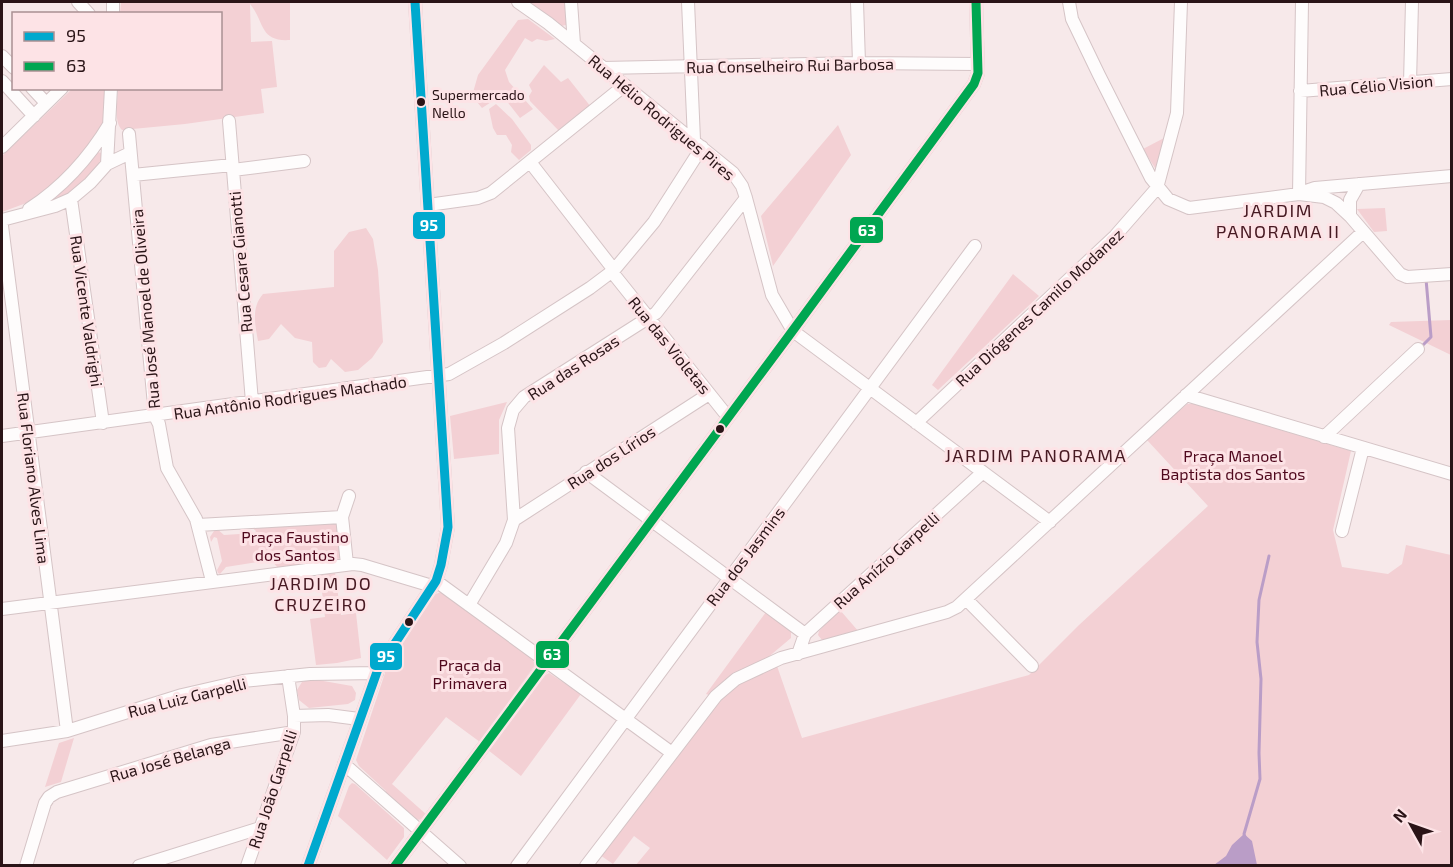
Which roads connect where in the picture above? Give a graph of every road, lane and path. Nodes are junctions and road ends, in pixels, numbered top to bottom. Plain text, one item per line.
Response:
1 (415, 2) edge
2 (518, 2) edge
3 (571, 2) edge
4 (688, 2) edge
5 (857, 2) edge
6 (976, 2) edge
7 (1070, 2) edge
8 (1181, 2) edge
9 (1302, 2) edge
10 (1412, 2) edge
11 (574, 44) junction
12 (859, 63) junction
13 (977, 64) junction
14 (691, 66) junction
15 (602, 68) junction
16 (1452, 79) edge
17 (2, 81) edge
18 (1410, 82) junction
19 (625, 85) junction
20 (34, 90) edge
21 (60, 90) edge
22 (111, 90) edge
23 (1300, 91) junction
24 (46, 104) junction
25 (34, 116) junction
26 (229, 121) dead end
27 (110, 123) junction
28 (108, 142) junction
29 (130, 142) junction
30 (698, 143) junction
31 (2, 147) edge
32 (304, 160) dead end
33 (530, 162) junction
34 (107, 164) junction
35 (233, 168) junction
36 (133, 175) junction
37 (1452, 176) edge
38 (1359, 184) junction
39 (1157, 188) junction
40 (1299, 194) junction
41 (746, 198) junction
42 (71, 199) junction
43 (428, 205) junction
44 (20, 214) junction
45 (1350, 216) junction
46 (2, 220) edge
47 (2, 226) edge
48 (1363, 232) junction
49 (975, 246) dead end
50 (4, 265) edge
51 (613, 271) junction
52 (1452, 274) edge
53 (649, 318) junction
54 (793, 331) junction
55 (1418, 349) dead end
56 (440, 377) junction
57 (869, 388) junction
58 (709, 393) junction
59 (1186, 395) junction
60 (252, 402) junction
61 (155, 416) junction
62 (728, 417) junction
63 (103, 423) junction
64 (916, 423) junction
65 (29, 433) junction
66 (2, 436) edge
67 (1324, 437) junction
68 (1363, 448) junction
69 (586, 472) junction
70 (982, 473) junction
71 (1452, 474) edge
72 (349, 496) dead end
73 (342, 517) junction
74 (514, 520) junction
75 (652, 520) junction
76 (1050, 522) junction
77 (198, 525) junction
78 (1342, 531) dead end
79 (347, 564) junction
80 (730, 577) junction
81 (213, 581) junction
82 (434, 583) junction
83 (966, 599) junction
84 (50, 602) junction
85 (469, 605) junction
86 (2, 609) edge
87 (805, 634) junction
88 (798, 654) junction
89 (546, 662) junction
90 (1032, 666) dead end
91 (376, 673) junction
92 (288, 676) junction
93 (294, 716) junction
94 (359, 719) junction
95 (624, 719) junction
96 (67, 731) junction
97 (294, 732) junction
98 (2, 741) edge
99 (672, 753) junction
100 (344, 764) junction
101 (260, 828) junction
102 (421, 831) junction
103 (26, 866) edge
104 (139, 866) edge
105 (247, 866) edge
106 (308, 866) edge
107 (395, 866) edge
108 (460, 866) edge
109 (517, 866) edge
110 (586, 866) edge

1 - 43 street
2 - 11 street, Rua Hélio Rodrigues Pires
3 - 11 street
4 - 14 street
5 - 12 street
6 - 13 street
7 - 39 street
8 - 39 street
9 - 23 street
10 - 18 street
11 - 15 street, Rua Hélio Rodrigues Pires
12 - 13 street, Rua Conselheiro Rui Barbosa
12 - 14 street, Rua Conselheiro Rui Barbosa
13 - 54 street
14 - 15 street, Rua Conselheiro Rui Barbosa
14 - 30 street
15 - 19 street, Rua Hélio Rodrigues Pires
16 - 18 street, Rua Célio Vision
17 - 25 street
18 - 23 street, Rua Célio Vision
19 - 30 street, Rua Hélio Rodrigues Pires
19 - 33 street
20 - 24 street
21 - 24 street
22 - 27 street
23 - 40 street
24 - 25 street
25 - 31 street
26 - 35 street, Rua Cesare Gianotti
27 - 28 street
27 - 44 street
28 - 29 street
28 - 34 street
29 - 34 street
29 - 36 street, Rua José Manoel de Oliveira
30 - 41 street, Rua Hélio Rodrigues Pires
30 - 51 street, Rua Antônio Rodrigues Machado
32 - 35 street
33 - 43 street
33 - 51 street, Rua das Violetas
34 - 42 street
35 - 36 street
35 - 60 street, Rua Cesare Gianotti
36 - 61 street, Rua José Manoel de Oliveira
37 - 38 street
38 - 40 street
38 - 45 street
39 - 40 street
39 - 64 street, Rua Diógenes Camilo Modanez
40 - 45 street
41 - 53 street, Rua das Rosas
41 - 54 street, Rua Hélio Rodrigues Pires
42 - 44 street
42 - 63 street, Rua Vicente Valdrighi
43 - 56 street
44 - 46 street
45 - 48 street
47 - 50 street, Rua Floriano Alves Lima
48 - 52 street
48 - 59 street
49 - 57 street, Rua dos Jasmins
50 - 65 street, Rua Floriano Alves Lima
51 - 53 street, Rua das Violetas
51 - 56 street, Rua Antônio Rodrigues Machado
53 - 58 street, Rua das Violetas
53 - 74 street, Rua das Rosas
54 - 57 street, Rua Hélio Rodrigues Pires
54 - 62 street
55 - 67 street
56 - 60 street, Rua Antônio Rodrigues Machado
56 - 82 street
57 - 64 street, Rua Hélio Rodrigues Pires
57 - 80 street, Rua dos Jasmins
58 - 62 street, Rua das Violetas
58 - 69 street, Rua dos Lírios
59 - 67 street
59 - 76 street
60 - 61 street, Rua Antônio Rodrigues Machado
61 - 63 street, Rua Antônio Rodrigues Machado
61 - 77 street, Rua José Manoel de Oliveira
62 - 75 street
63 - 65 street, Rua Antônio Rodrigues Machado
64 - 70 street, Rua Hélio Rodrigues Pires
65 - 66 street, Rua Antônio Rodrigues Machado
65 - 84 street, Rua Floriano Alves Lima
67 - 68 street
68 - 71 street
68 - 78 street
69 - 74 street, Rua dos Lírios
69 - 75 street
70 - 76 street, Rua Hélio Rodrigues Pires
70 - 87 street, Rua Anízio Garpelli
72 - 73 street
73 - 77 street
73 - 79 street
74 - 85 street, Rua das Rosas
75 - 80 street
75 - 89 street
76 - 83 street
77 - 81 street, Rua José Manoel de Oliveira
79 - 81 street
79 - 82 street
80 - 87 street
80 - 95 street, Rua dos Jasmins
81 - 84 street
82 - 85 street
82 - 91 street
83 - 88 street
83 - 90 street
84 - 86 street
84 - 96 street, Rua Floriano Alves Lima
85 - 89 street
87 - 88 street, Rua Anízio Garpelli
88 - 99 street
89 - 95 street
89 - 102 street
91 - 92 street, Rua Luiz Garpelli
91 - 94 street
92 - 93 street, Rua João Garpelli
92 - 96 street, Rua Luiz Garpelli
93 - 94 street
93 - 97 street, Rua João Garpelli
94 - 100 street
95 - 99 street
95 - 109 street, Rua dos Jasmins
96 - 98 street, Rua Luiz Garpelli
97 - 101 street, Rua João Garpelli
97 - 103 street, Rua José Belanga
99 - 110 street
100 - 102 street
100 - 106 street
101 - 104 street
101 - 105 street, Rua João Garpelli
102 - 107 street
102 - 108 street

